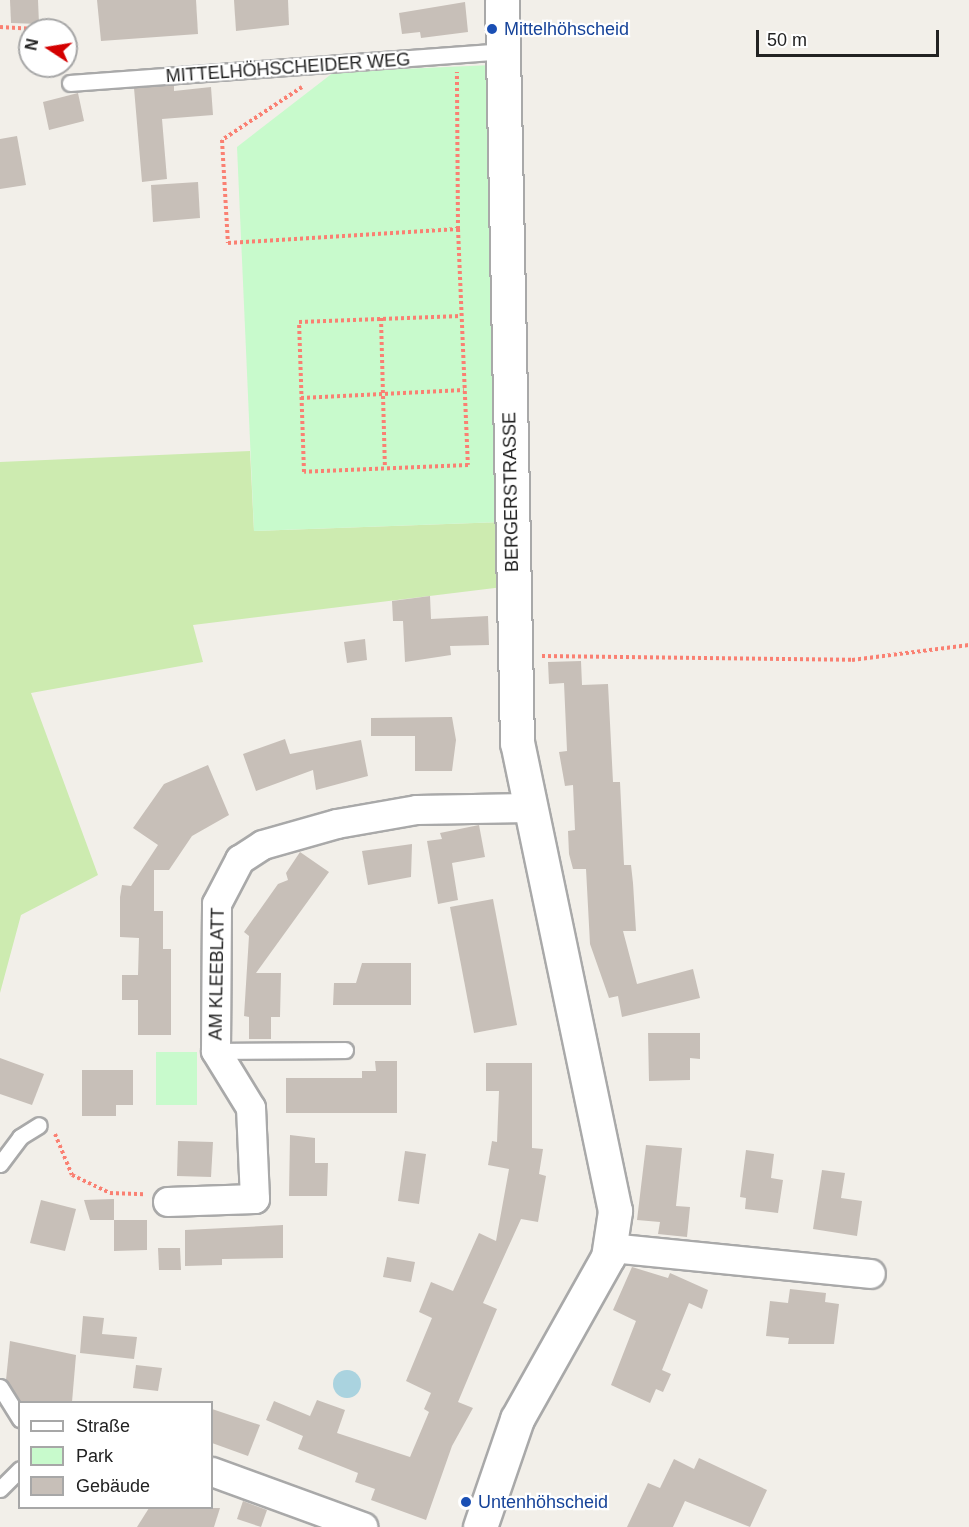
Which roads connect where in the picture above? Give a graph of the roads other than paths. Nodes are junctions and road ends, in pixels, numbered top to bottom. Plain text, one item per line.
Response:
1 (502, 0) edge
2 (505, 51) junction
3 (70, 83) dead end
4 (528, 808) junction
5 (345, 1050) dead end
6 (216, 1051) junction
7 (39, 1125) road end
8 (0, 1164) edge
9 (168, 1202) road end
10 (611, 1248) junction
11 (871, 1274) dead end
12 (0, 1387) edge
13 (18, 1416) edge
14 (18, 1471) edge
15 (213, 1472) edge
16 (0, 1489) edge
17 (363, 1527) edge
18 (480, 1527) edge

1 - 2 street, BERGERSTRASSE
2 - 3 lane, MITTELHÖHSCHEIDER WEG
2 - 4 street, BERGERSTRASSE
4 - 6 street, AM KLEEBLATT
4 - 10 street, BERGERSTRASSE
5 - 6 lane
6 - 9 street, AM KLEEBLATT
7 - 8 lane
10 - 11 street
10 - 18 street
12 - 13 lane
14 - 16 lane
15 - 17 street

